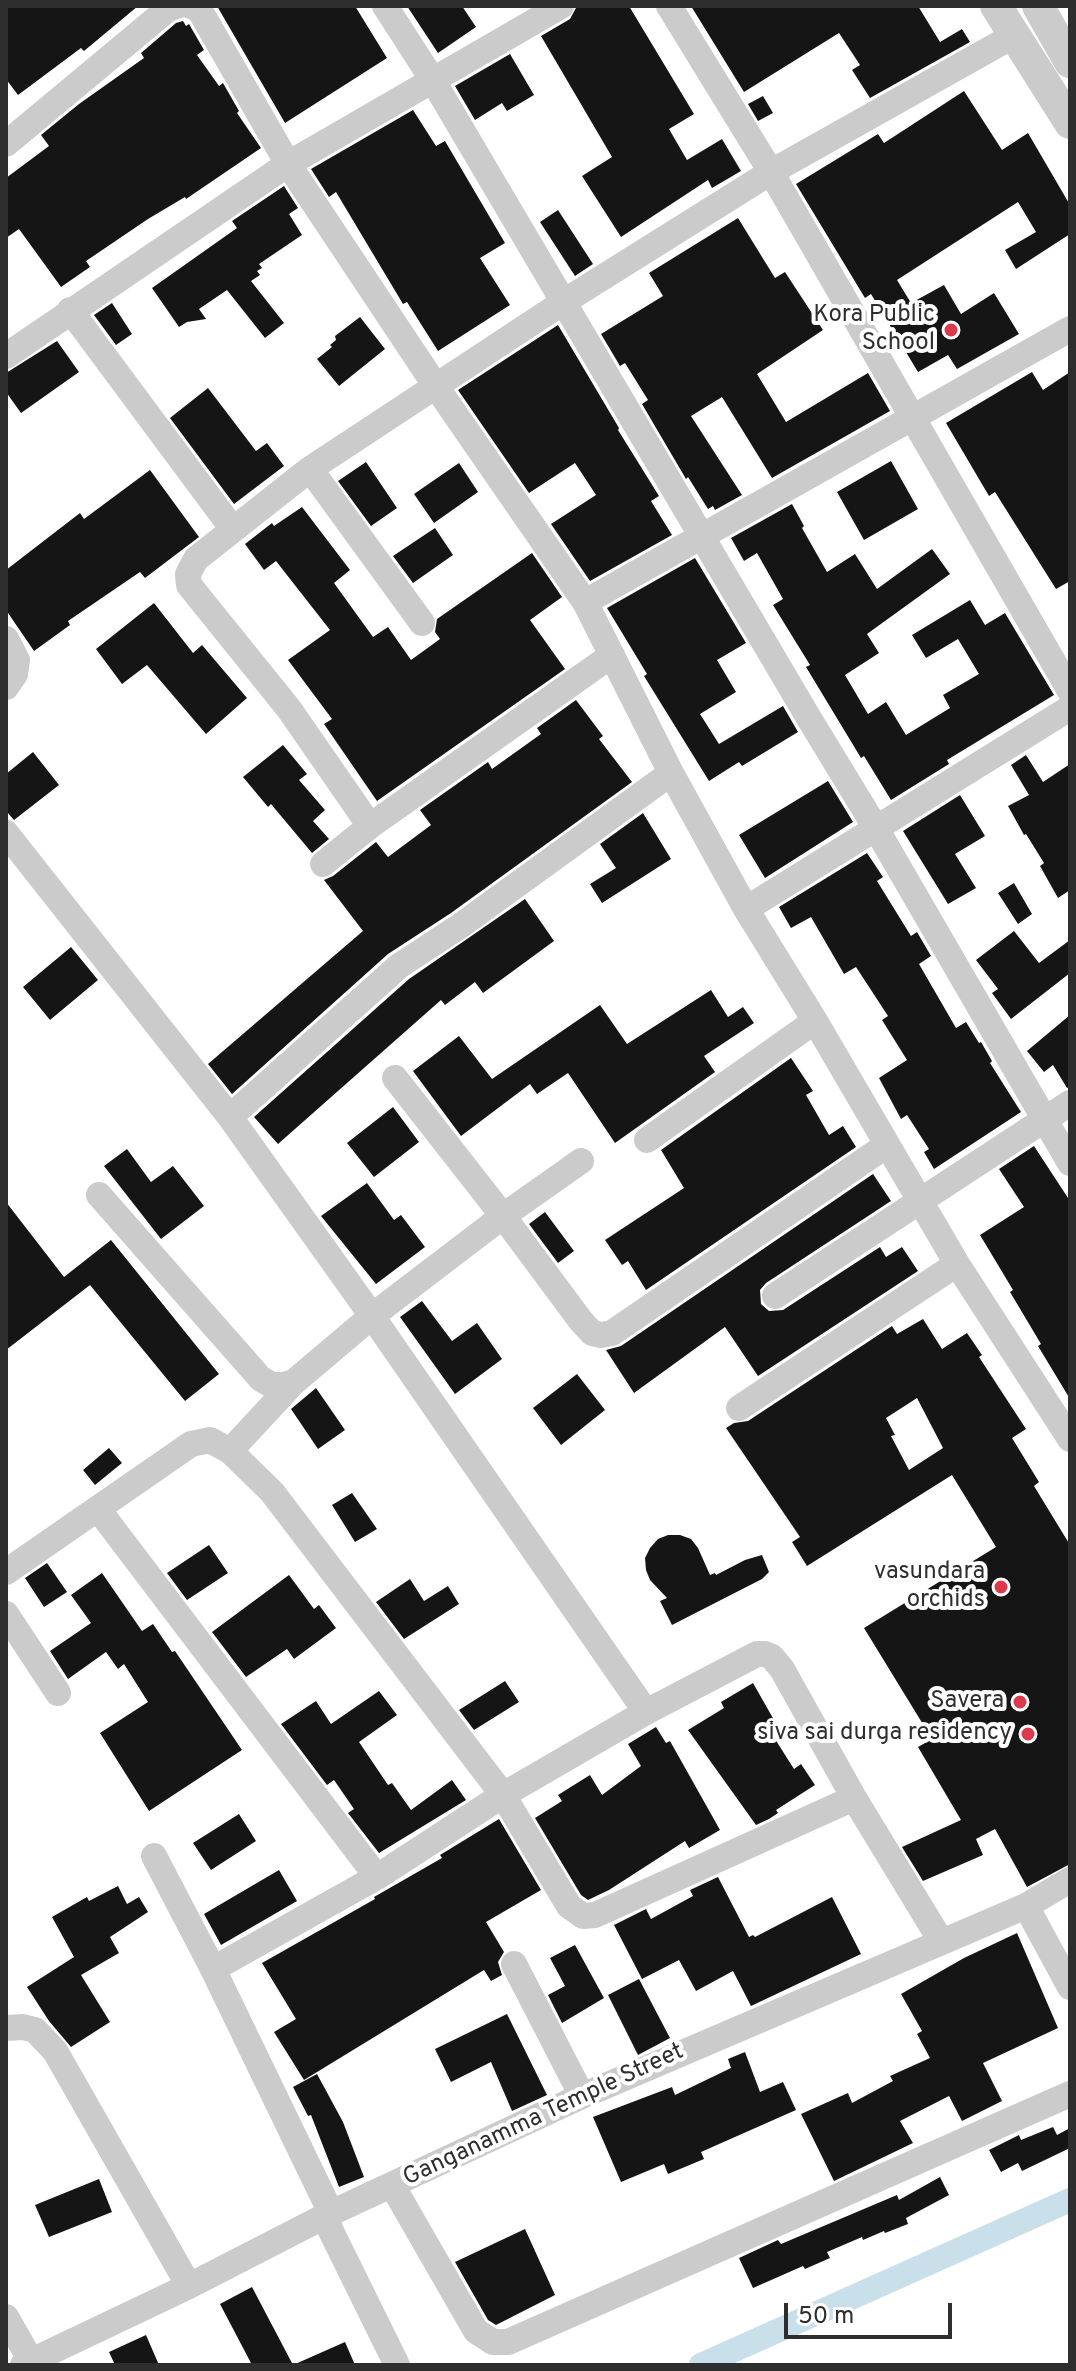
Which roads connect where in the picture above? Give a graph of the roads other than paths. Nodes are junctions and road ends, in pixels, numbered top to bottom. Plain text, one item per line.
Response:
1 (385, 6) edge
2 (561, 6) edge
3 (669, 6) edge
4 (996, 6) edge
5 (1038, 6) edge
6 (189, 7) edge
7 (1013, 36) junction
8 (1070, 62) edge
9 (432, 79) junction
10 (1070, 123) edge
11 (8, 137) edge
12 (288, 164) junction
13 (771, 172) junction
14 (565, 301) junction
15 (70, 310) junction
16 (1070, 329) edge
17 (6, 356) edge
18 (435, 385) junction
19 (913, 419) junction
20 (310, 469) junction
21 (232, 528) junction
22 (702, 537) junction
23 (585, 602) junction
24 (422, 623) dead end
25 (6, 639) edge
26 (612, 655) junction
27 (6, 687) edge
28 (1070, 691) edge
29 (1070, 708) edge
30 (671, 773) junction
31 (370, 826) junction
32 (877, 830) junction
33 (6, 833) edge
34 (323, 864) dead end
35 (746, 909) junction
36 (815, 1021) junction
37 (395, 1078) dead end
38 (1070, 1103) edge
39 (230, 1117) junction
40 (1044, 1120) junction
41 (647, 1140) dead end
42 (887, 1145) junction
43 (581, 1161) dead end
44 (1070, 1163) edge
45 (99, 1195) dead end
46 (919, 1200) junction
47 (503, 1216) junction
48 (957, 1264) junction
49 (775, 1296) dead end
50 (372, 1316) junction
51 (294, 1382) junction
52 (739, 1408) dead end
53 (1070, 1439) edge
54 (230, 1451) junction
55 (98, 1509) junction
56 (6, 1572) edge
57 (6, 1614) edge
58 (58, 1693) dead end
59 (646, 1712) junction
60 (503, 1795) junction
61 (854, 1798) junction
62 (154, 1856) dead end
63 (377, 1877) junction
64 (1070, 1880) edge
65 (1026, 1906) junction
66 (941, 1941) junction
67 (514, 1964) dead end
68 (213, 1969) junction
69 (1070, 1987) edge
70 (6, 2028) edge
71 (1070, 2094) edge
72 (582, 2096) junction
73 (392, 2185) junction
74 (331, 2213) junction
75 (189, 2286) junction
76 (6, 2317) edge
77 (27, 2363) edge
78 (397, 2365) edge

1 - 9 street
2 - 9 street
3 - 13 street
4 - 7 street
5 - 8 street
6 - 11 street
6 - 12 street
7 - 10 street
7 - 13 street
9 - 12 street
9 - 14 street
12 - 15 street
12 - 18 street
13 - 14 street
13 - 19 street
14 - 18 street
14 - 22 street
15 - 17 street
15 - 21 street
16 - 19 street
18 - 20 street
18 - 23 street
19 - 22 street
19 - 28 street
20 - 21 street
20 - 24 street
21 - 31 street
22 - 23 street
22 - 32 street
23 - 26 street
25 - 27 street
26 - 30 street
26 - 31 street
29 - 32 street
30 - 35 street
30 - 39 street
31 - 34 street
32 - 35 street
32 - 40 street
33 - 39 street
35 - 36 street
36 - 41 street
36 - 42 street
37 - 47 street
38 - 40 street
39 - 50 street
40 - 44 street
40 - 46 street
42 - 46 street
42 - 47 street
43 - 47 street
45 - 51 street
46 - 48 street
46 - 49 street
47 - 50 street
48 - 52 street
48 - 53 street
50 - 51 street
50 - 59 street
51 - 54 street
54 - 55 street
54 - 60 street
55 - 56 street
55 - 63 street
57 - 58 street
59 - 60 street
59 - 61 street
60 - 61 street
60 - 63 street
61 - 66 street
62 - 68 street
63 - 68 street
64 - 65 street, Ganganamma Temple Street
65 - 66 street, Ganganamma Temple Street
65 - 69 street
66 - 72 street, Ganganamma Temple Street
67 - 72 street
68 - 74 street
70 - 75 street
71 - 73 street
72 - 73 street, Ganganamma Temple Street
73 - 74 street, Ganganamma Temple Street
74 - 75 street, Ganganamma Temple Street
74 - 78 street
75 - 77 street, Ganganamma Temple Street
76 - 77 street

